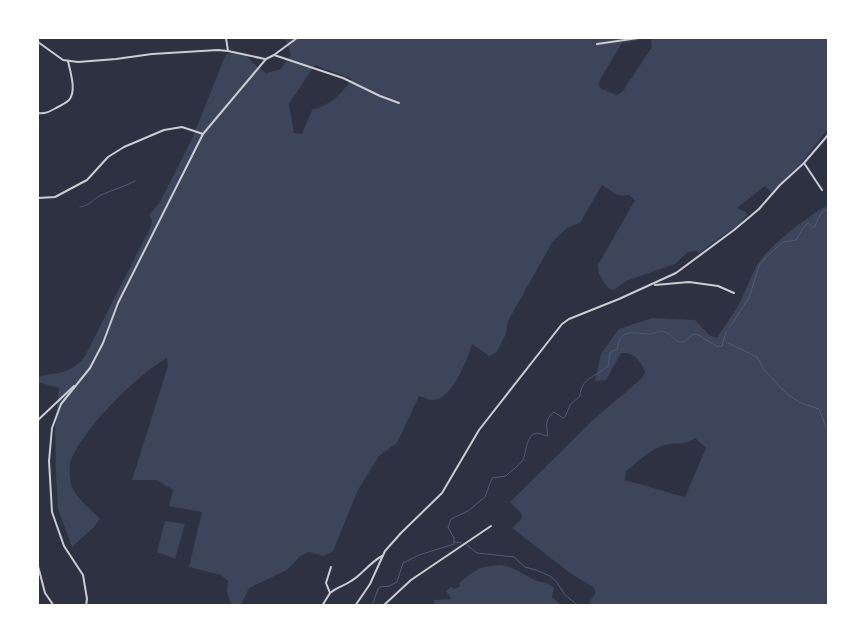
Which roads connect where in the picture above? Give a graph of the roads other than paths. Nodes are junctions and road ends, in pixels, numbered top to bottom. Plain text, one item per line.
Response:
1 (226, 38) edge
2 (297, 38) edge
3 (638, 38) edge
4 (38, 42) edge
5 (597, 44) dead end
6 (228, 51) junction
7 (274, 55) junction
8 (266, 59) junction
9 (68, 61) junction
10 (399, 103) dead end
11 (38, 113) edge
12 (203, 134) junction
13 (828, 135) edge
14 (804, 163) junction
15 (822, 190) dead end
16 (38, 198) edge
17 (653, 285) junction
18 (734, 293) dead end
19 (78, 382) junction
20 (38, 420) edge
21 (491, 526) dead end
22 (383, 555) junction
23 (38, 566) edge
24 (331, 567) dead end
25 (330, 593) junction
26 (54, 606) edge
27 (86, 606) edge
28 (322, 606) edge
29 (355, 606) edge
30 (383, 606) edge

1 - 6 street
2 - 7 street
3 - 5 street
4 - 9 street
6 - 8 street
6 - 9 street
7 - 8 street
7 - 10 street
8 - 12 street
9 - 11 street
12 - 16 street
12 - 19 street
13 - 14 street
14 - 15 street
14 - 17 street
17 - 18 street
17 - 22 street
19 - 20 street
19 - 27 street
21 - 30 street
22 - 25 street
22 - 29 street
23 - 26 street
24 - 25 street
25 - 28 street

